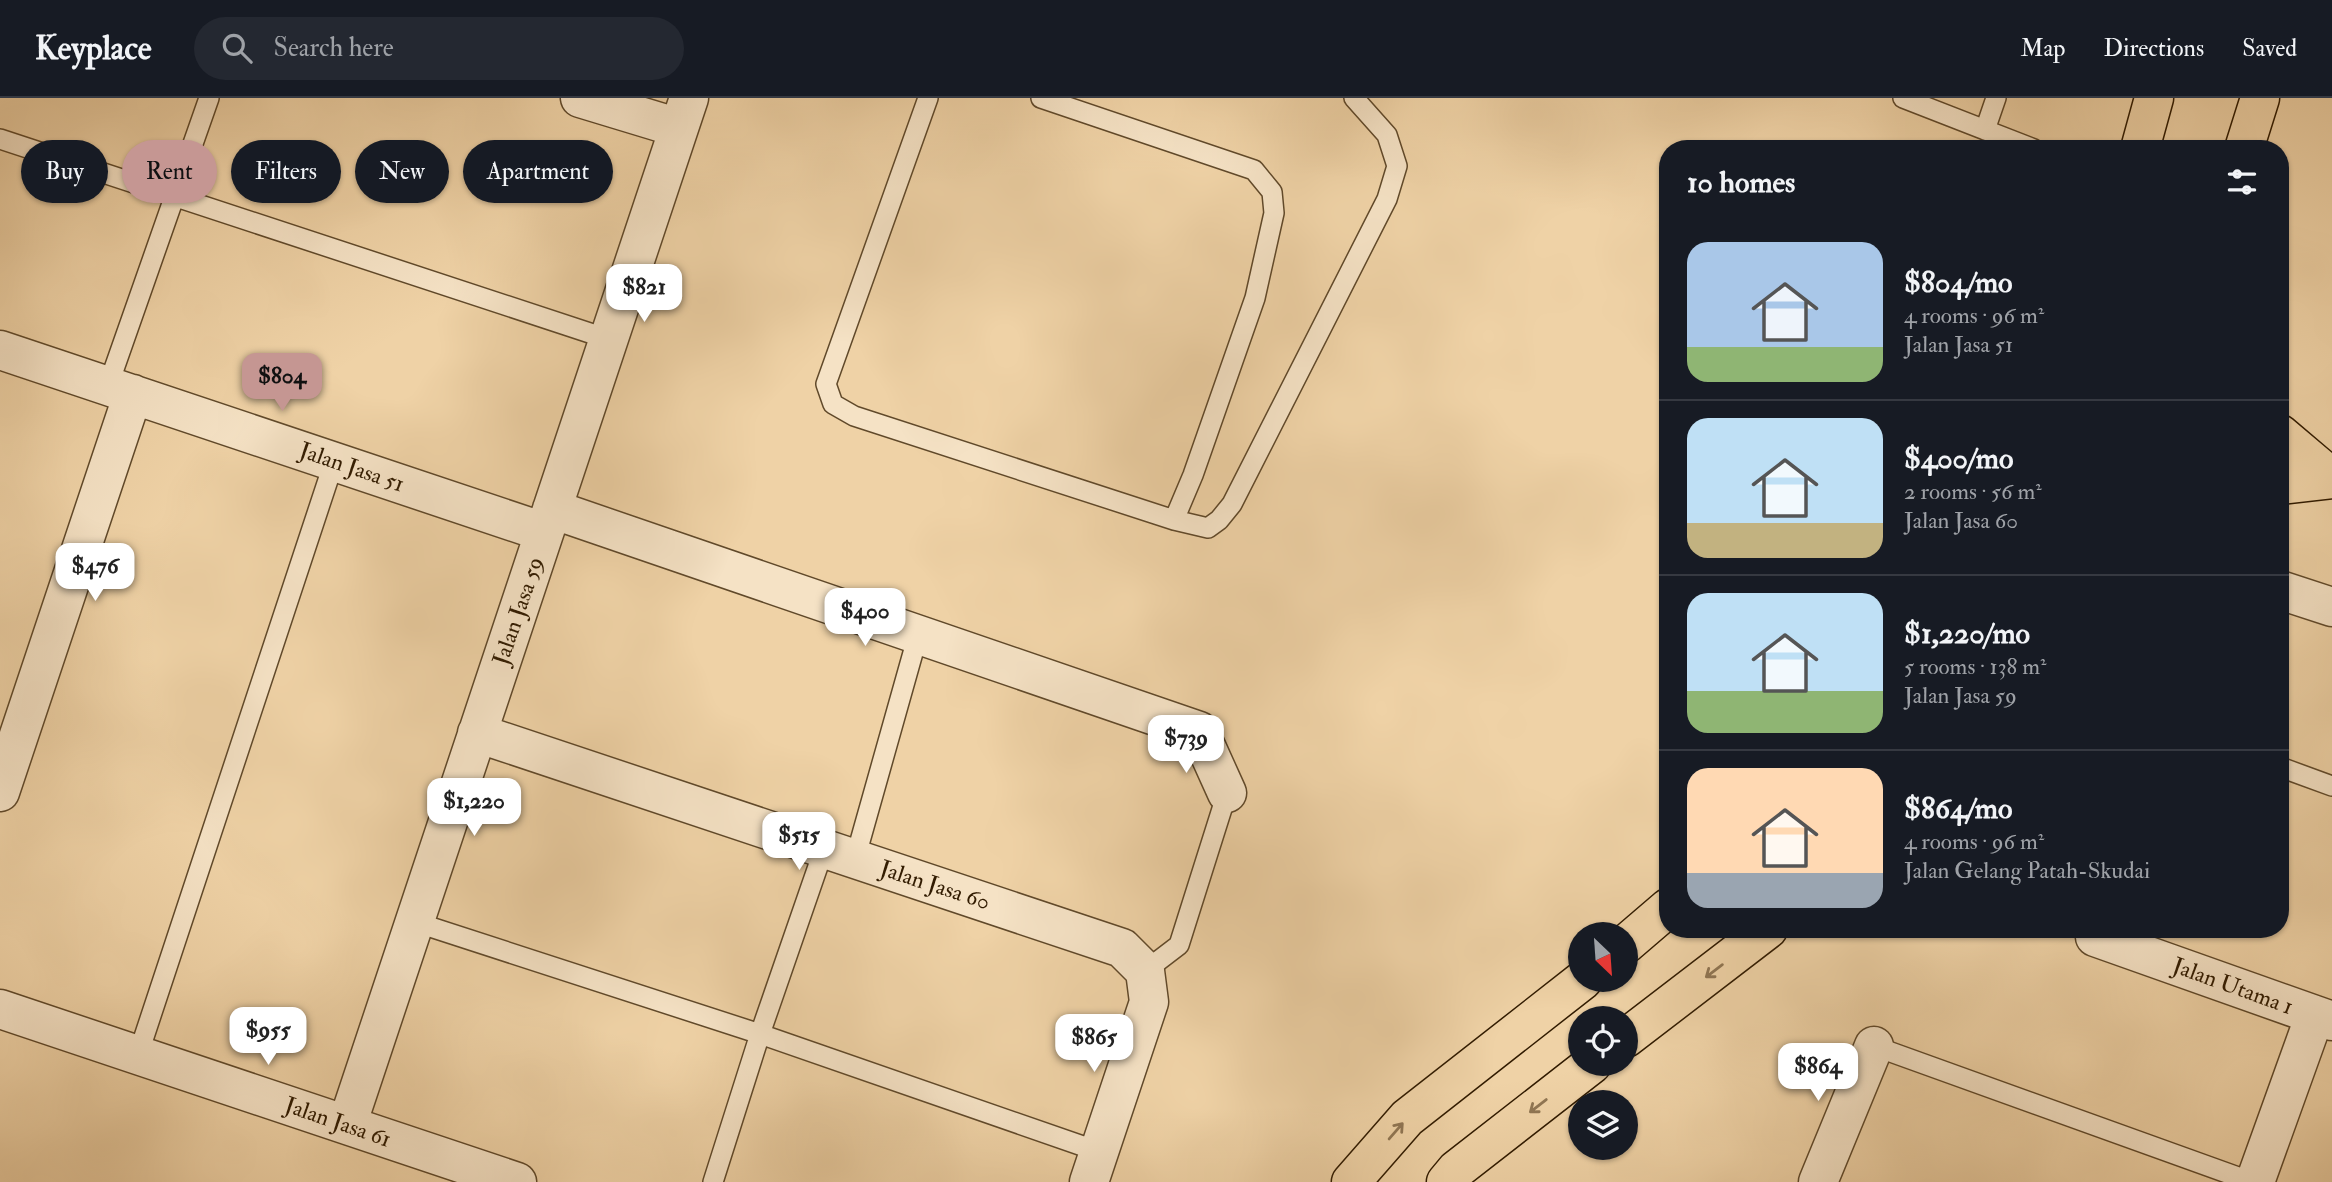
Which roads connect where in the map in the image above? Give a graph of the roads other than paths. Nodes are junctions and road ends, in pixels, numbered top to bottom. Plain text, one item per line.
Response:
1 (209, 98) edge
2 (580, 98) edge
3 (928, 98) edge
4 (1041, 98) edge
5 (1354, 98) edge
6 (1903, 98) edge
7 (1996, 98) edge
8 (2154, 98) edge
9 (2260, 98) edge
10 (684, 113) edge
11 (1985, 130) junction
12 (0, 139) edge
13 (194, 140) edge
14 (2011, 140) edge
15 (2142, 140) edge
16 (2247, 140) edge
17 (122, 180) edge
18 (173, 203) edge
19 (189, 203) edge
20 (608, 339) junction
21 (0, 350) edge
22 (120, 390) junction
23 (2289, 442) edge
24 (334, 461) junction
25 (2332, 479) edge
26 (2289, 484) edge
27 (548, 520) junction
28 (1174, 520) junction
29 (2289, 593) edge
30 (2332, 607) edge
31 (918, 635) junction
32 (477, 733) junction
33 (2289, 770) edge
34 (2332, 786) edge
35 (0, 792) edge
36 (1227, 793) joint
37 (840, 854) junction
38 (1659, 916) edge
39 (415, 922) junction
40 (1638, 934) edge
41 (1756, 938) edge
42 (2098, 938) edge
43 (1145, 971) junction
44 (1568, 992) edge
45 (0, 1009) edge
46 (2324, 1018) edge
47 (1638, 1029) edge
48 (760, 1034) junction
49 (1874, 1046) joint
50 (138, 1055) junction
51 (1577, 1076) edge
52 (347, 1125) junction
53 (1095, 1167) edge
54 (517, 1182) edge
55 (713, 1182) edge
56 (1351, 1182) edge
57 (1446, 1182) edge
58 (1818, 1182) edge
59 (2254, 1182) edge

1 - 13 lane
2 - 10 street
3 - 28 lane
4 - 28 lane
5 - 28 lane
6 - 11 lane
7 - 11 lane
8 - 15 main road
9 - 16 main road
10 - 20 street, Jalan Jasa 59
11 - 14 lane
12 - 17 lane
18 - 22 lane
19 - 20 lane
20 - 27 street, Jalan Jasa 59
21 - 22 street, Jalan Jasa 51
22 - 24 street, Jalan Jasa 51
22 - 35 street
23 - 25 main road
24 - 27 street, Jalan Jasa 51
24 - 50 lane
25 - 26 main road
27 - 31 street, Jalan Jasa 51
27 - 32 street, Jalan Jasa 59
29 - 30 street
31 - 36 street, Jalan Jasa 51
31 - 37 lane
32 - 37 street, Jalan Jasa 60
32 - 39 street, Jalan Jasa 59
33 - 34 lane
36 - 43 lane
37 - 43 street, Jalan Jasa 60
37 - 48 lane
38 - 40 main road
39 - 48 lane
39 - 52 street, Jalan Jasa 59
41 -> 47 main road
42 - 46 street, Jalan Utama 1
43 - 53 street
56 -> 44 main road
45 - 50 street, Jalan Jasa 61
46 - 59 street
48 - 53 lane
48 - 55 lane
49 - 58 street
49 - 59 lane
50 - 52 street, Jalan Jasa 61
51 -> 57 main road
52 - 54 street, Jalan Jasa 61

